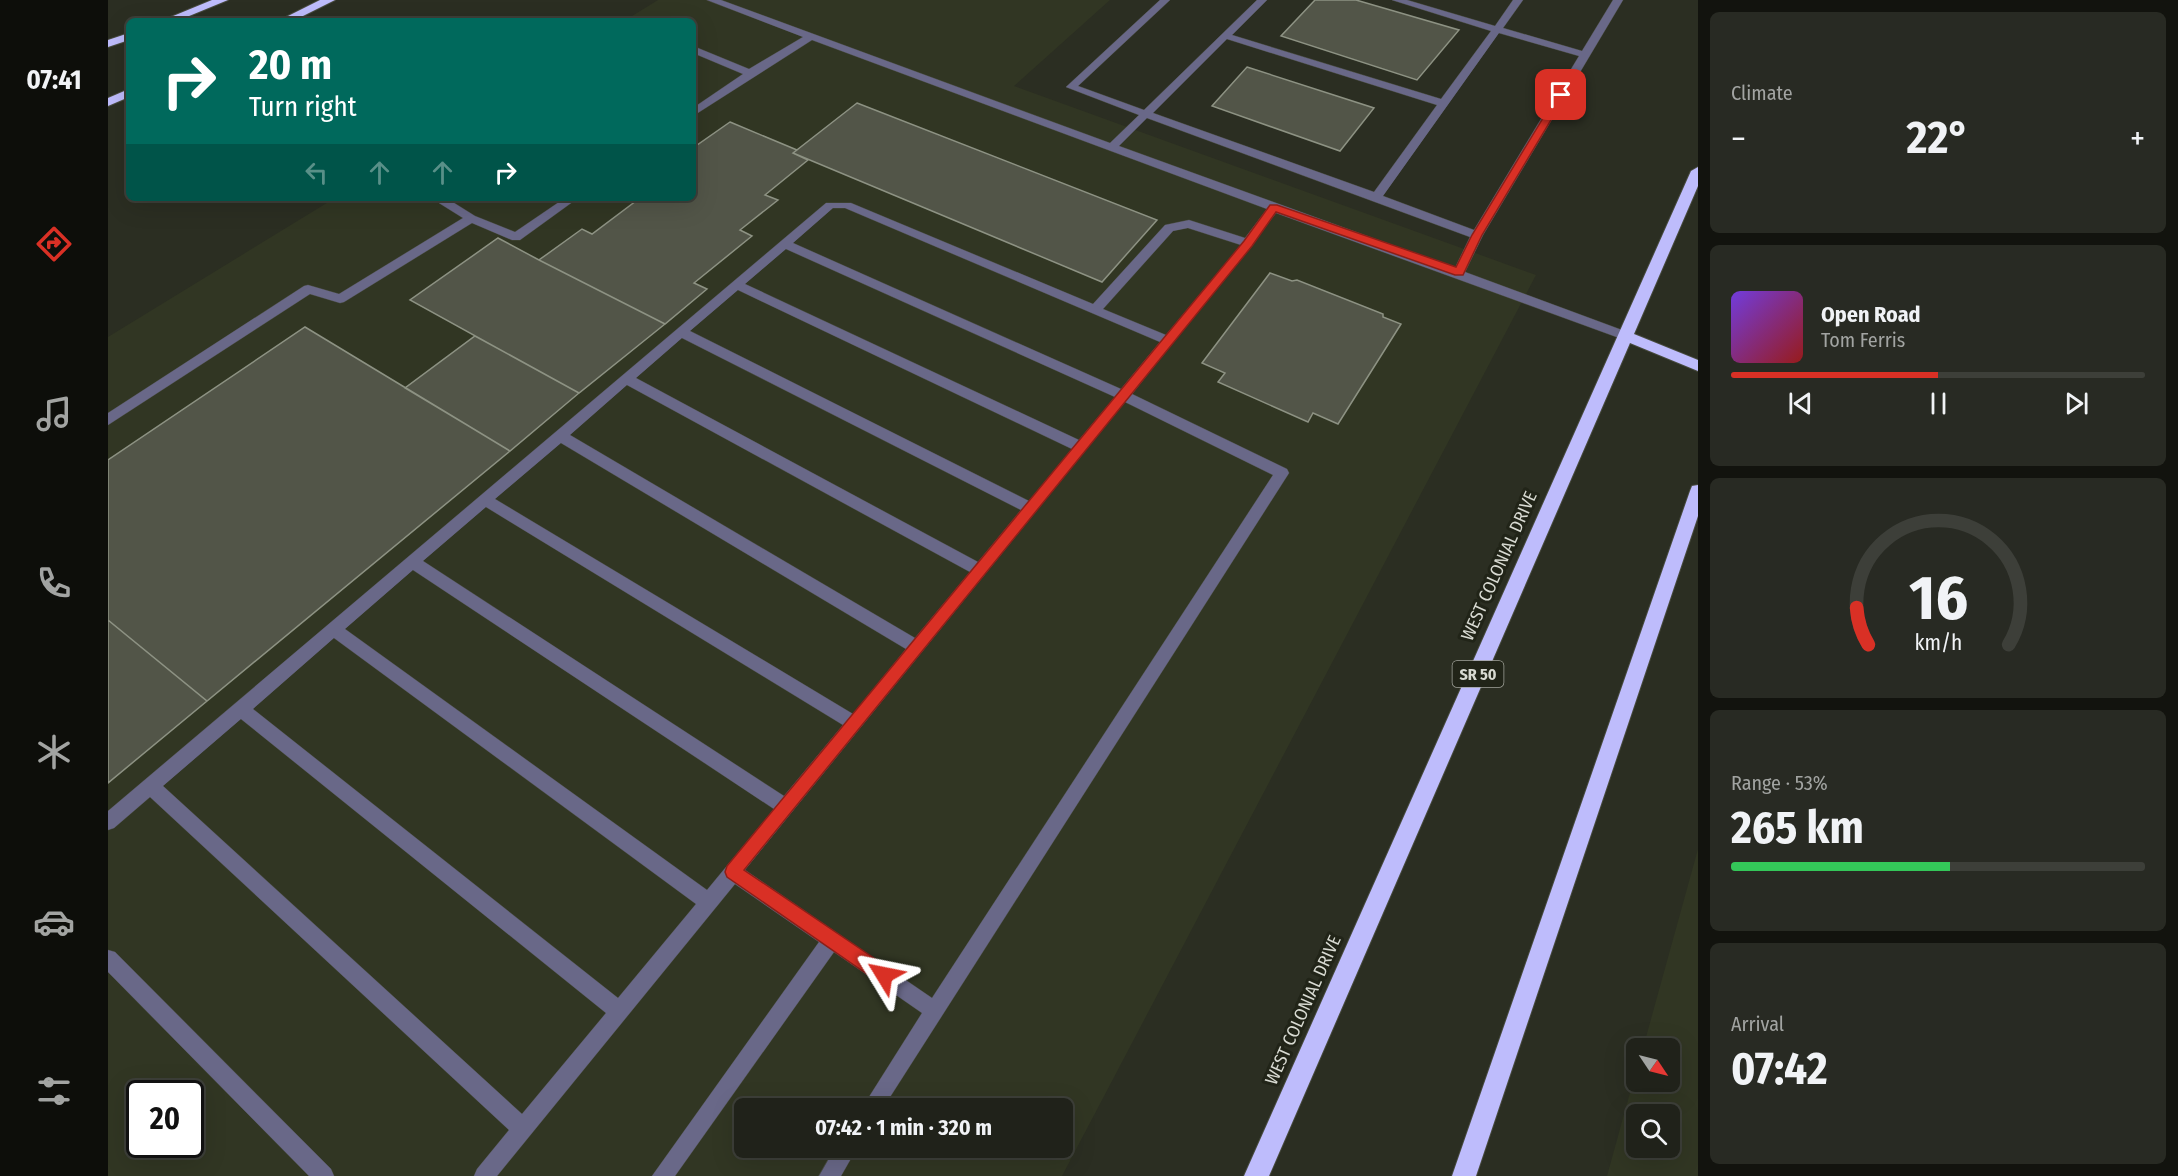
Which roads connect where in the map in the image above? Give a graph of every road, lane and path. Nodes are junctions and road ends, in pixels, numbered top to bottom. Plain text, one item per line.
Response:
1 (222, 0) edge
2 (329, 0) edge
3 (712, 0) edge
4 (1165, 0) edge
5 (1262, 0) edge
6 (1397, 0) edge
7 (1518, 0) edge
8 (1618, 0) edge
9 (175, 18) edge
10 (290, 18) edge
11 (1497, 29) junction
12 (811, 36) junction
13 (1226, 36) junction
14 (126, 37) edge
15 (108, 44) edge
16 (696, 50) edge
17 (1586, 55) junction
18 (750, 73) junction
19 (126, 94) edge
20 (108, 102) edge
21 (1443, 104) junction
22 (696, 111) edge
23 (1146, 116) junction
24 (1113, 146) junction
25 (1698, 171) edge
26 (1376, 197) junction
27 (443, 201) edge
28 (568, 201) edge
29 (1274, 208) junction
30 (471, 218) junction
31 (1477, 235) junction
32 (1248, 243) junction
33 (785, 244) junction
34 (1459, 272) junction
35 (737, 285) junction
36 (1095, 310) junction
37 (681, 332) junction
38 (1626, 336) junction
39 (1168, 340) junction
40 (1698, 366) edge
41 (626, 379) junction
42 (1122, 395) junction
43 (108, 420) edge
44 (560, 436) junction
45 (1081, 447) junction
46 (1698, 491) edge
47 (485, 500) junction
48 (1030, 508) junction
49 (413, 562) junction
50 (979, 570) junction
51 (334, 629) junction
52 (916, 647) junction
53 (241, 709) junction
54 (854, 723) junction
55 (150, 786) junction
56 (786, 807) junction
57 (108, 822) edge
58 (733, 872) junction
59 (708, 902) junction
60 (832, 939) junction
61 (108, 959) edge
62 (619, 1011) junction
63 (935, 1011) junction
64 (878, 1098) edge
65 (523, 1129) junction
66 (841, 1158) edge
67 (324, 1176) edge
68 (484, 1176) edge
69 (662, 1176) edge
70 (829, 1176) edge
71 (1256, 1176) edge
72 (1464, 1176) edge

1 - 9 highway
2 - 10 highway
3 - 12 lane
4 - 23 lane
5 - 13 lane
6 - 11 lane
7 - 11 lane
8 - 17 lane
11 - 17 lane
11 - 21 lane
12 - 18 lane
12 - 24 lane
13 - 21 lane
13 - 23 lane
14 - 15 highway
16 - 18 lane
17 - 31 lane
18 - 22 lane
19 - 20 highway
21 - 26 lane
23 - 24 lane
23 - 26 lane
24 - 29 lane
25 - 38 highway, WEST COLONIAL DRIVE / SR 50
26 - 31 lane
27 - 30 lane
28 - 30 lane
29 - 32 lane
29 - 34 lane
30 - 43 lane
31 - 34 lane
32 - 36 lane
32 - 39 lane
33 - 35 lane
33 - 36 lane
33 - 42 lane
34 - 38 lane
35 - 37 lane
35 - 45 lane
36 - 39 lane
37 - 41 lane
37 - 48 lane
38 - 40 highway
38 - 71 highway, WEST COLONIAL DRIVE / SR 50
39 - 42 lane
41 - 44 lane
41 - 50 lane
42 - 45 lane
42 - 63 lane
44 - 47 lane
44 - 52 lane
45 - 48 lane
46 - 72 highway
47 - 49 lane
47 - 54 lane
48 - 50 lane
49 - 51 lane
49 - 56 lane
50 - 52 lane
51 - 53 lane
51 - 59 lane
52 - 54 lane
53 - 55 lane
53 - 62 lane
54 - 56 lane
55 - 57 lane
55 - 65 lane
56 - 58 lane
58 - 59 lane
58 - 60 lane
59 - 62 lane
60 - 63 lane
60 - 69 lane
61 - 67 lane
62 - 65 lane
63 - 64 lane
65 - 68 lane
66 - 70 lane

